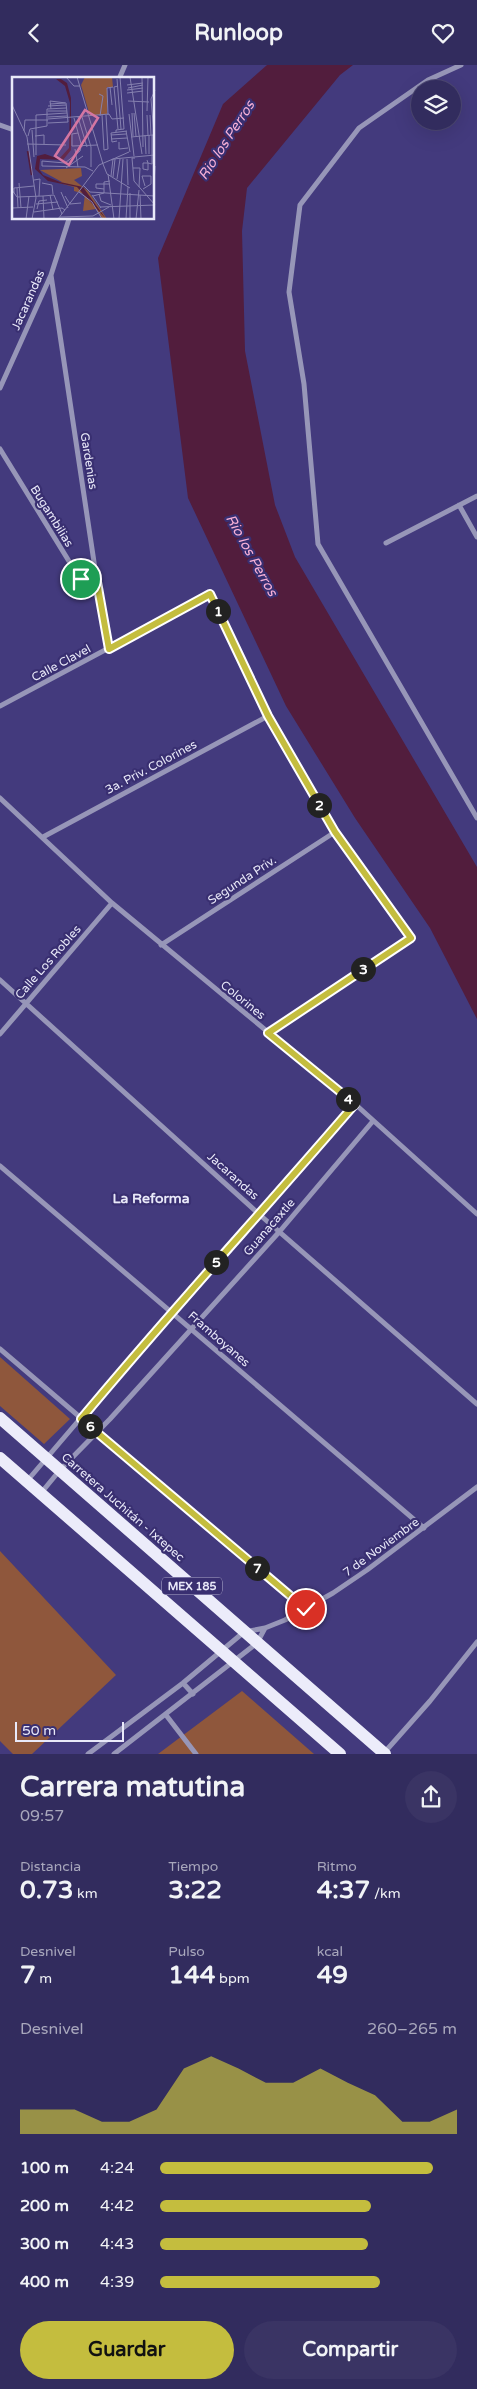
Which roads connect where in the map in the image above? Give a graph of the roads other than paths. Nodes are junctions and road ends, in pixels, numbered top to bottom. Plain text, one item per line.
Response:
1 (125, 65) edge
2 (461, 65) edge
3 (120, 77) edge
4 (0, 125) edge
5 (12, 129) edge
6 (69, 220) edge
7 (51, 275) junction
8 (0, 388) edge
9 (0, 449) edge
10 (477, 495) edge
11 (459, 505) junction
12 (477, 537) edge
13 (386, 543) dead end
14 (97, 582) junction
15 (109, 649) junction
16 (0, 706) edge
17 (268, 716) junction
18 (0, 798) edge
19 (477, 819) edge
20 (335, 832) junction
21 (43, 837) junction
22 (112, 903) junction
23 (161, 945) junction
24 (0, 980) edge
25 (26, 1002) junction
26 (268, 1033) junction
27 (0, 1034) edge
28 (355, 1104) junction
29 (373, 1121) junction
30 (0, 1166) edge
31 (477, 1214) edge
32 (260, 1215) junction
33 (280, 1231) junction
34 (172, 1311) junction
35 (192, 1329) junction
36 (0, 1349) edge
37 (477, 1404) edge
38 (0, 1418) edge
39 (81, 1419) junction
40 (97, 1432) junction
41 (0, 1457) edge
42 (46, 1458) junction
43 (60, 1470) junction
44 (27, 1481) junction
45 (477, 1487) edge
46 (41, 1493) junction
47 (424, 1528) junction
48 (306, 1609) junction
49 (265, 1628) junction
50 (244, 1632) junction
51 (477, 1642) edge
52 (257, 1643) junction
53 (222, 1650) junction
54 (234, 1661) junction
55 (183, 1683) junction
56 (193, 1694) junction
57 (166, 1715) junction
58 (385, 1753) edge
59 (88, 1754) edge
60 (114, 1754) edge
61 (196, 1754) edge
62 (340, 1754) edge

1 - 3 street
2 - 19 street
4 - 5 street
6 - 7 street, Jacarandas
7 - 8 street, Jacarandas
7 - 14 street, Gardenias
9 - 14 street, Bugambilias
10 - 11 street
11 - 12 street
11 - 13 street
14 - 15 street, Gardenias
15 - 16 street, Calle Clavel
15 - 17 street, Calle Clavel
17 - 20 street
17 - 21 street, 3a. Priv. Colorines
18 - 21 street, Colorines
20 - 23 street, Segunda Priv.
20 - 26 street
21 - 22 street, Colorines
22 - 23 street, Colorines
22 - 25 street, Calle Los Robles
23 - 26 street, Colorines
24 - 25 street, Jacarandas
25 - 27 street, Calle Los Robles
25 - 32 street, Jacarandas
26 - 28 street, Colorines
28 - 29 street, Colorines
28 - 32 street, Guanacaxtle
29 - 31 street, Colorines
29 - 33 street, Guanacaxtle
30 - 34 street, Framboyanes
32 - 33 street, Jacarandas
32 - 34 street, Guanacaxtle
33 - 35 street, Guanacaxtle
33 - 37 street, Jacarandas
34 - 35 street, Framboyanes
34 - 39 street, Guanacaxtle
35 - 40 street, Guanacaxtle
35 - 47 street, Framboyanes
36 - 39 street
38 - 42 main road, Carretera Juchitán - Ixtepec / MEX 185
39 - 40 street
39 - 42 street, Guanacaxtle
40 - 43 street, Guanacaxtle
40 - 48 street
41 - 44 main road, MEX 185
42 - 43 main road, Carretera Juchitán - Ixtepec / MEX 185
42 - 44 street, Guanacaxtle
43 - 46 street, Guanacaxtle
43 - 50 main road, Carretera Juchitán - Ixtepec / MEX 185
44 - 46 main road, MEX 185
45 - 47 street, 7 de Noviembre
46 - 53 main road, MEX 185
47 - 48 street, 7 de Noviembre
48 - 49 street, 7 de Noviembre
49 - 50 street, 7 de Noviembre
49 - 52 street
50 - 52 main road, Carretera Juchitán - Ixtepec / MEX 185
50 - 53 street
51 - 58 street
52 - 54 street
52 - 58 main road, Carretera Juchitán - Ixtepec / MEX 185
53 - 54 main road, MEX 185
53 - 55 street
54 - 56 street
54 - 62 main road, MEX 185
55 - 56 street
55 - 59 street
56 - 57 street
57 - 60 street
57 - 61 street

